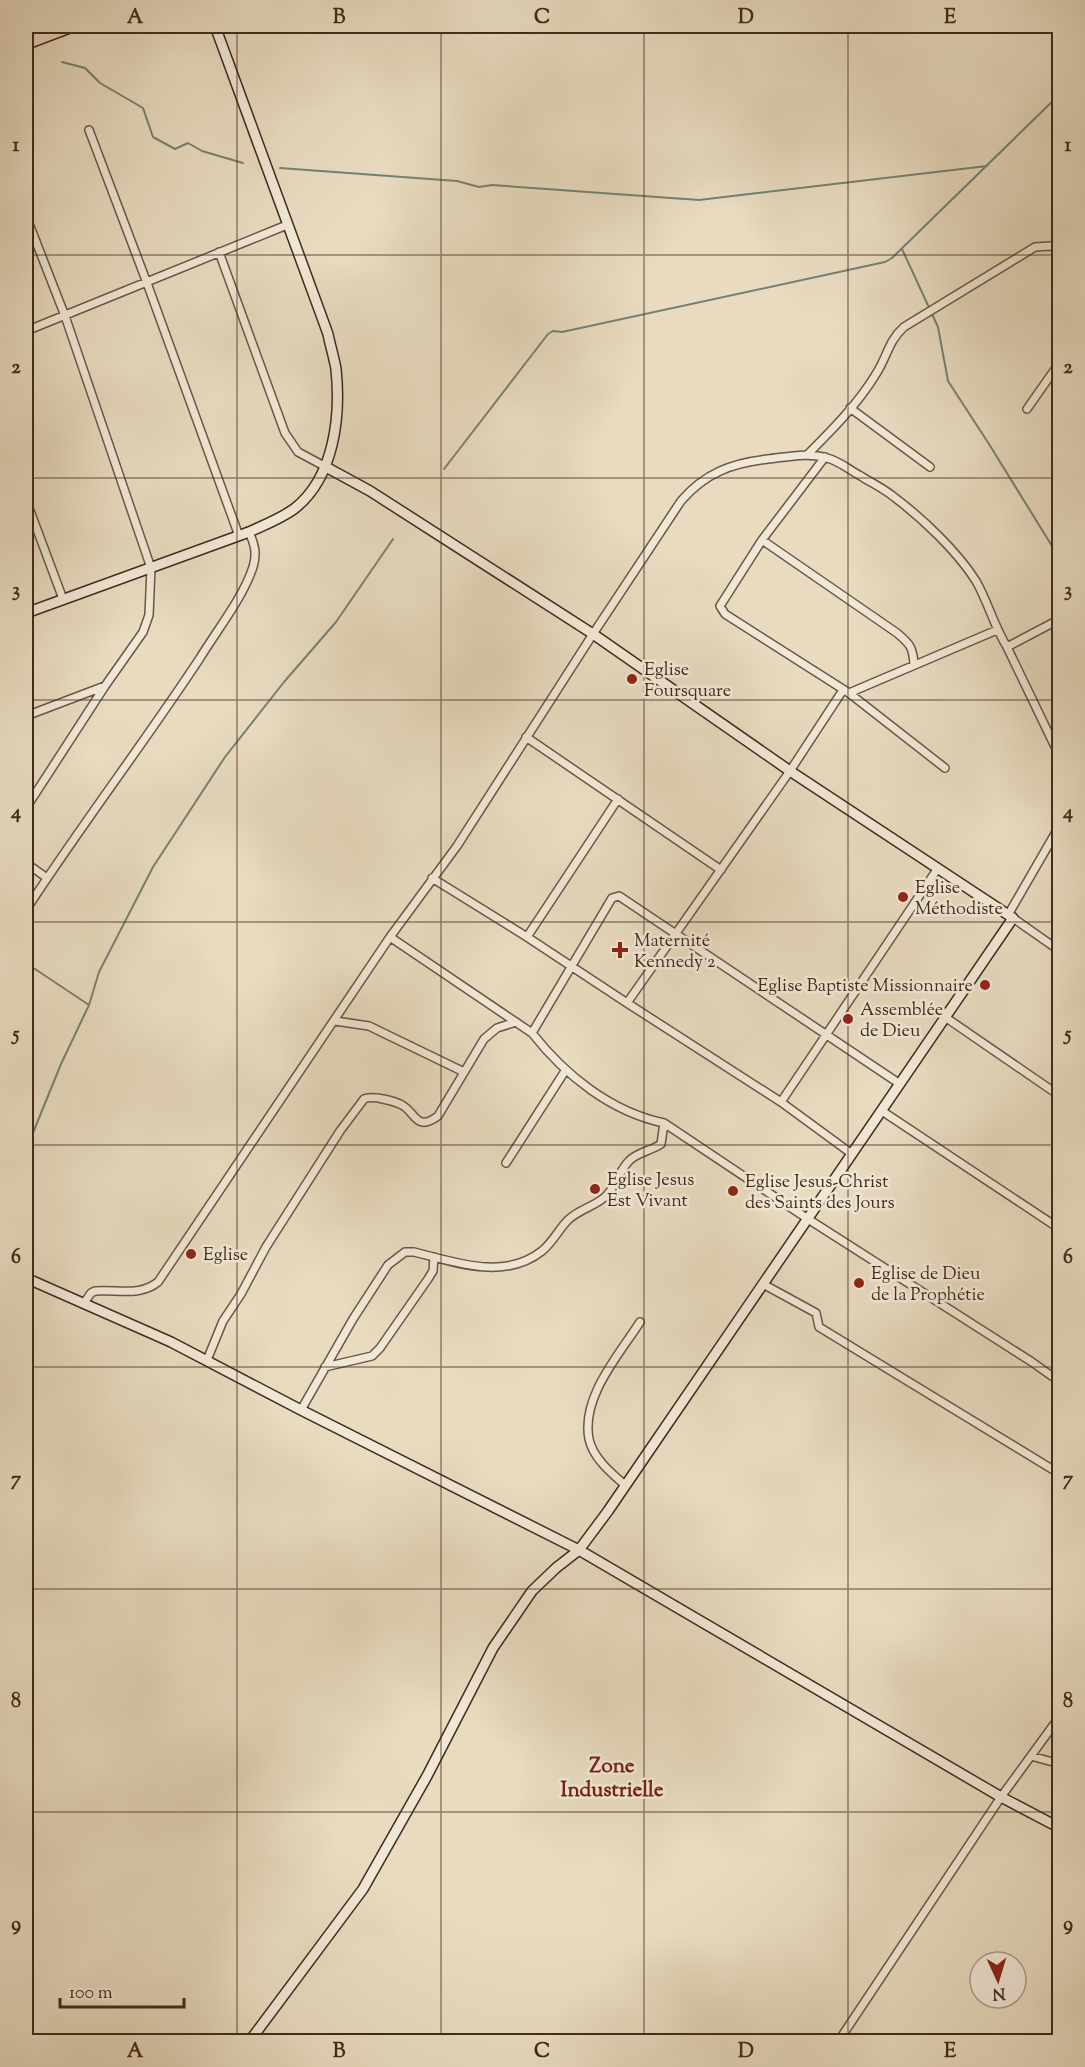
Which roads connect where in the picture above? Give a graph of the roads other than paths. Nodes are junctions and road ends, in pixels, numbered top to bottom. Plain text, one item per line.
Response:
1 (70, 26) edge
2 (215, 26) edge
3 (49, 29) edge
4 (26, 43) edge
5 (88, 129) dead end
6 (26, 216) edge
7 (287, 225) junction
8 (36, 241) junction
9 (26, 244) edge
10 (1059, 251) edge
11 (219, 252) junction
12 (147, 283) junction
13 (65, 316) junction
14 (26, 331) edge
15 (1059, 362) edge
16 (850, 408) junction
17 (1027, 409) dead end
18 (807, 455) junction
19 (825, 457) junction
20 (326, 467) junction
21 (930, 467) dead end
22 (26, 500) edge
23 (249, 532) junction
24 (239, 536) junction
25 (762, 540) junction
26 (151, 568) junction
27 (63, 600) junction
28 (26, 613) edge
29 (1059, 620) edge
30 (997, 630) junction
31 (592, 634) junction
32 (1007, 647) junction
33 (914, 664) junction
34 (105, 686) junction
35 (846, 691) junction
36 (26, 716) edge
37 (526, 737) junction
38 (1059, 757) edge
39 (945, 768) dead end
40 (790, 771) junction
41 (26, 782) edge
42 (32, 798) junction
43 (618, 799) junction
44 (26, 808) edge
45 (1059, 825) edge
46 (26, 863) edge
47 (938, 868) junction
48 (721, 870) junction
49 (47, 878) junction
50 (432, 878) junction
51 (26, 910) edge
52 (1010, 916) junction
53 (675, 935) junction
54 (390, 937) junction
55 (527, 937) junction
56 (1059, 951) edge
57 (571, 966) junction
58 (627, 1003) junction
59 (945, 1017) junction
60 (335, 1021) junction
61 (516, 1022) junction
62 (532, 1033) junction
63 (826, 1035) junction
64 (565, 1071) junction
65 (464, 1072) junction
66 (900, 1084) junction
67 (1059, 1096) edge
68 (782, 1102) junction
69 (882, 1111) junction
70 (664, 1123) junction
71 (852, 1154) junction
72 (506, 1163) dead end
73 (808, 1219) junction
74 (1059, 1229) edge
75 (434, 1257) junction
76 (26, 1278) edge
77 (763, 1284) junction
78 (84, 1303) junction
79 (640, 1323) dead end
80 (207, 1360) junction
81 (325, 1367) junction
82 (1059, 1382) edge
83 (301, 1410) junction
84 (1059, 1474) edge
85 (625, 1485) junction
86 (579, 1550) junction
87 (1059, 1716) edge
88 (1031, 1756) junction
89 (1059, 1764) edge
90 (1001, 1797) junction
91 (1059, 1828) edge
92 (249, 2042) edge
93 (838, 2042) edge

1 - 3 highway
2 - 7 street
3 - 4 highway
5 - 12 street
6 - 8 street
7 - 11 street
7 - 20 street
8 - 9 street
8 - 13 street
10 - 16 street
11 - 12 street
11 - 20 street
12 - 13 street
12 - 24 street
13 - 14 street
13 - 26 street
15 - 17 street
16 - 18 street
16 - 21 street
18 - 19 street
18 - 31 street
19 - 25 street
19 - 30 street
20 - 23 street
20 - 31 street
22 - 27 street
23 - 24 street
23 - 49 street
24 - 26 street
25 - 33 street
25 - 35 street
26 - 27 street
26 - 34 street
27 - 28 street
29 - 32 street
30 - 32 street
30 - 33 street
31 - 37 street
31 - 40 street
32 - 38 street
33 - 35 street
34 - 36 street
34 - 42 street
35 - 39 street
35 - 40 street
37 - 43 street
37 - 50 street
40 - 47 street
40 - 48 street
41 - 42 street
42 - 44 street
43 - 48 street
43 - 55 street
45 - 52 street
46 - 49 street
47 - 52 street
47 - 63 street
48 - 53 street
49 - 51 street
50 - 54 street
50 - 55 street
52 - 56 street
52 - 59 street
53 - 57 street
53 - 58 street
53 - 63 street
54 - 60 street
54 - 61 street
55 - 57 street
57 - 58 street
57 - 62 street
58 - 68 street
59 - 66 street
59 - 67 street
60 - 65 street
60 - 78 street
61 - 62 street
61 - 65 street
62 - 64 street
63 - 66 street
63 - 68 street
64 - 70 street
64 - 72 street
65 - 80 street
66 - 69 street
68 - 71 street
69 - 71 street
69 - 74 street
70 - 73 street
70 - 75 street
71 - 73 street
73 - 77 street
73 - 82 street
75 - 81 street
75 - 81 street
76 - 78 street
77 - 84 street
77 - 85 street
78 - 80 street
79 - 85 street
80 - 83 street
81 - 83 street
83 - 86 street
85 - 86 street
86 - 90 street
86 - 92 street
87 - 88 street
88 - 89 street
88 - 90 street
90 - 91 street
90 - 93 street

